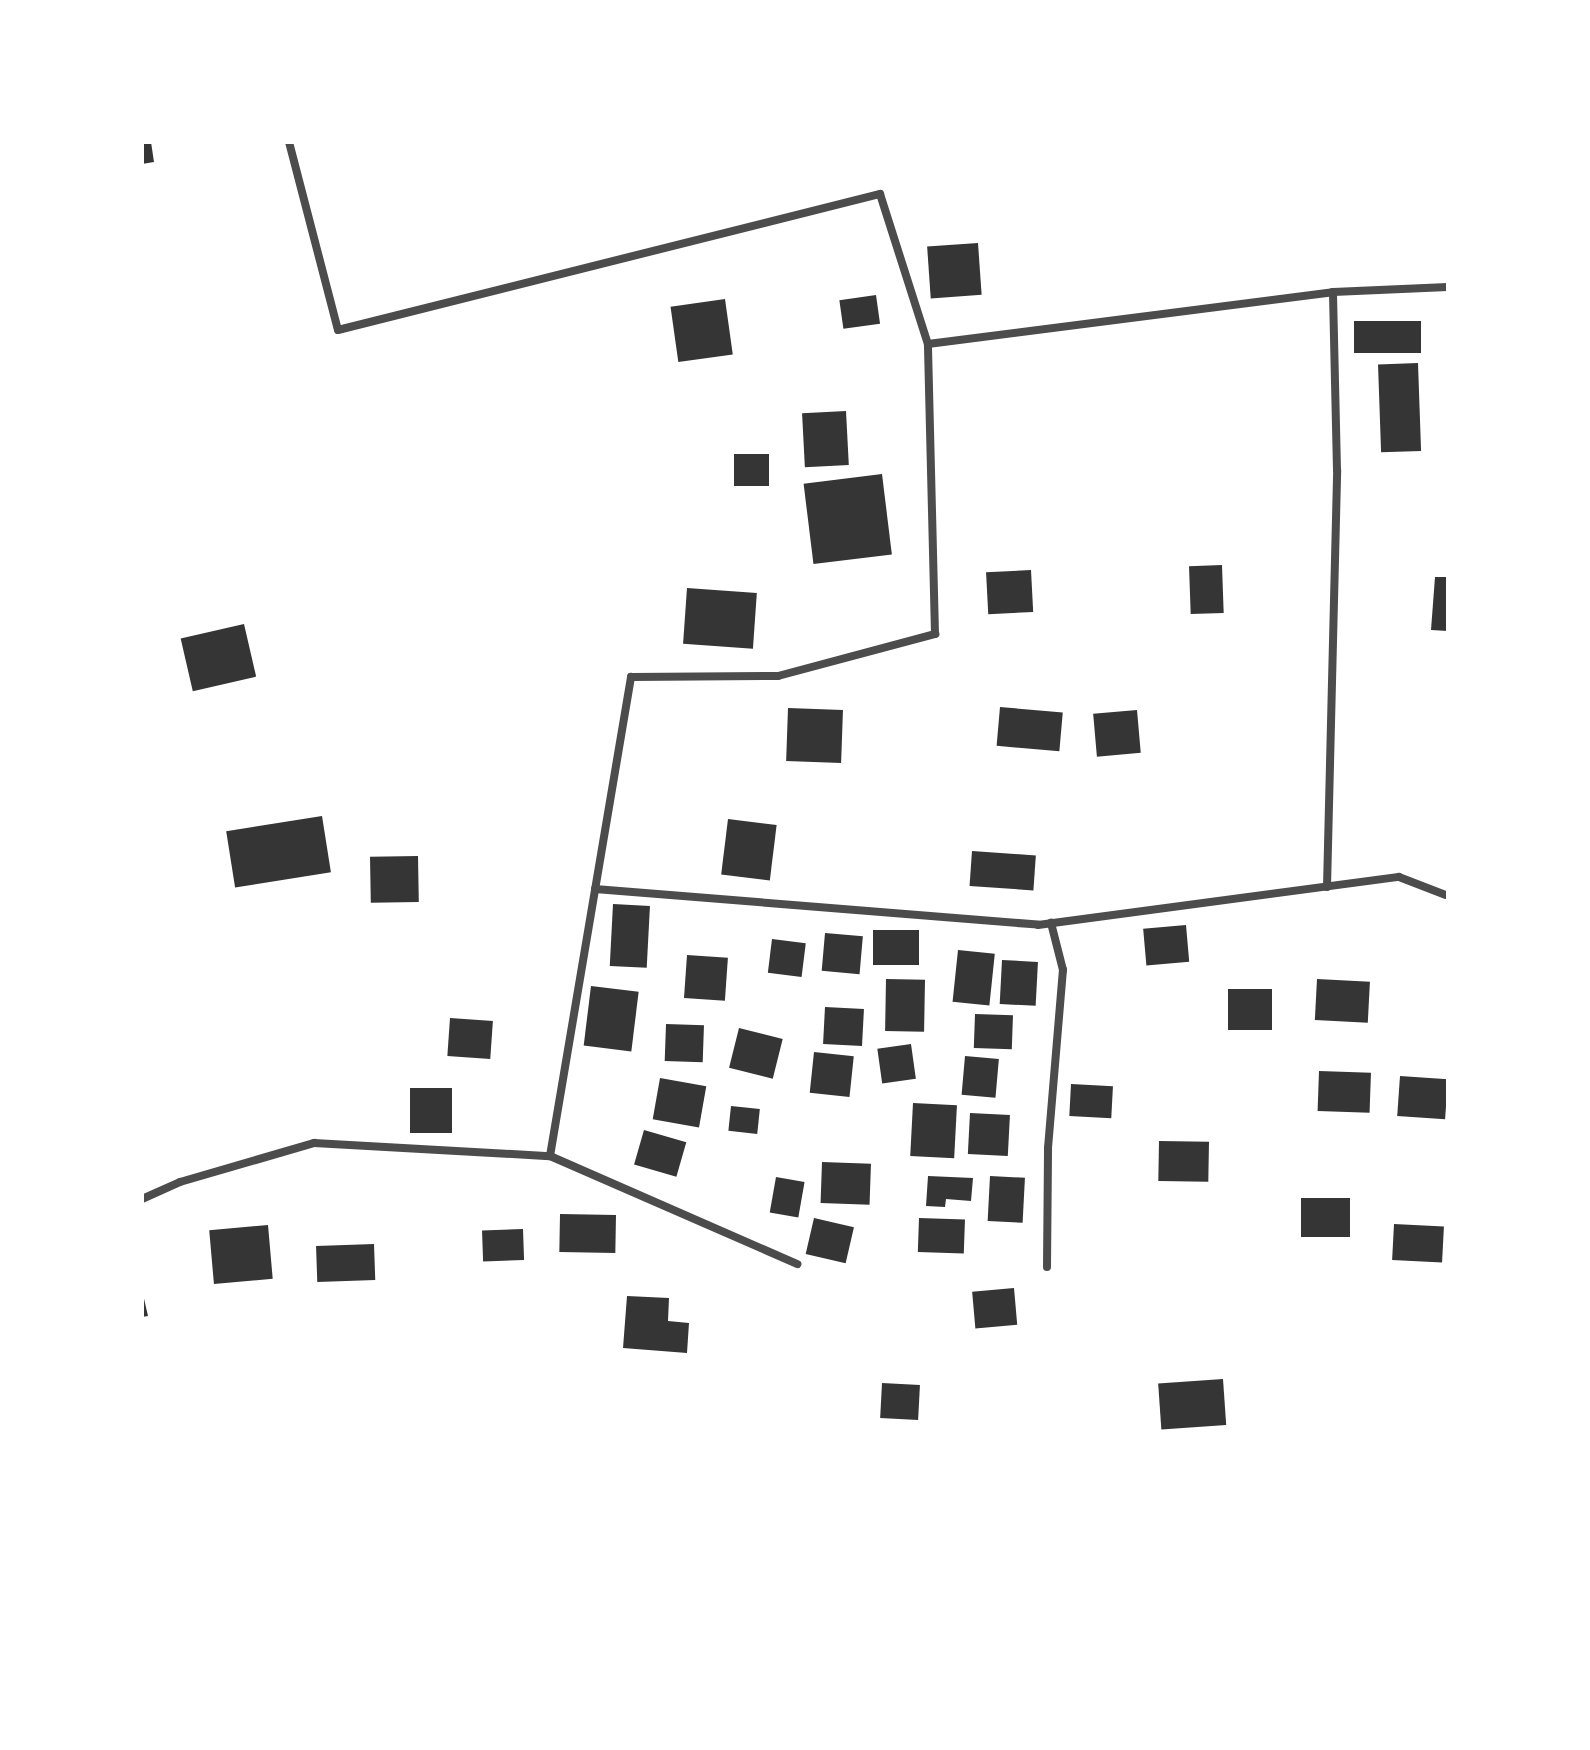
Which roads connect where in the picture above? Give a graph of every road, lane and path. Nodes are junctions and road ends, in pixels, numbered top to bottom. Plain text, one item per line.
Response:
1 (289, 142) edge
2 (1448, 287) edge
3 (1333, 292) junction
4 (928, 344) junction
5 (1327, 887) junction
6 (595, 889) junction
7 (1446, 895) edge
8 (1051, 923) junction
9 (550, 1156) junction
10 (142, 1199) edge
11 (797, 1264) dead end
12 (1047, 1267) dead end

1 - 4 street
2 - 3 street
3 - 4 street
3 - 5 street
4 - 6 street
5 - 7 street
5 - 8 street
6 - 8 street
6 - 9 street
8 - 12 street
9 - 10 street
9 - 11 street

